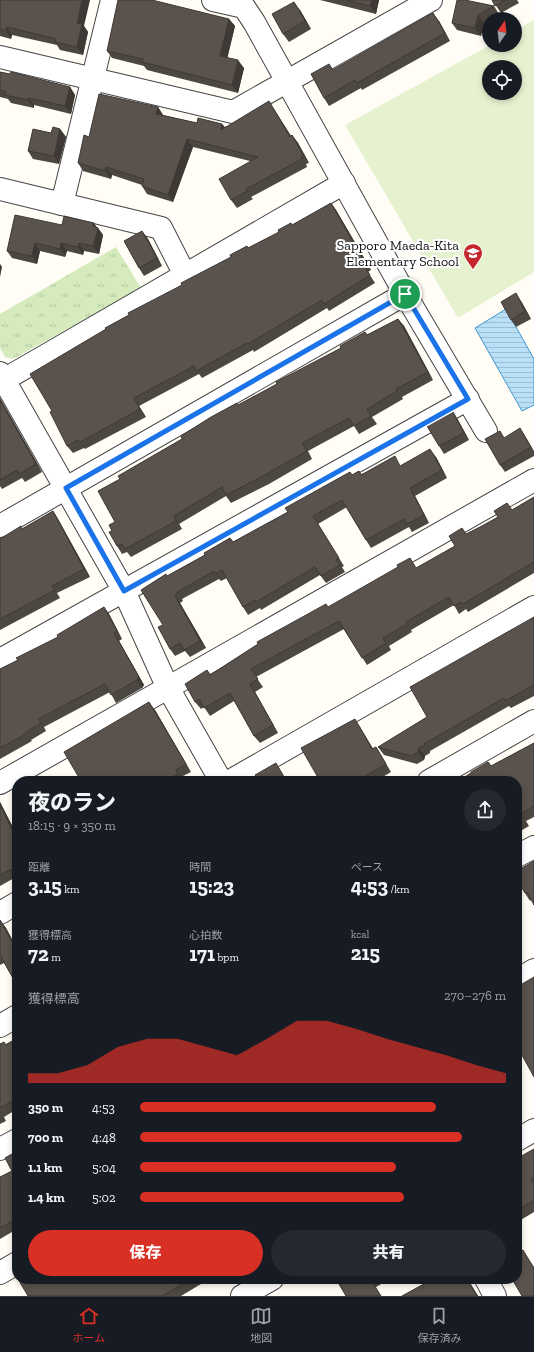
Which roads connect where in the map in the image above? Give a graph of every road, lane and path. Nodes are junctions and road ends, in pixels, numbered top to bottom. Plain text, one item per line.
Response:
1 (112, 0) edge
2 (213, 0) edge
3 (431, 0) edge
4 (0, 57) edge
5 (92, 78) junction
6 (287, 81) junction
7 (344, 184) junction
8 (0, 189) edge
9 (62, 204) junction
10 (184, 275) junction
11 (405, 294) junction
12 (1, 378) edge
13 (468, 399) junction
14 (486, 431) dead end
15 (534, 480) edge
16 (66, 488) junction
17 (0, 526) edge
18 (124, 591) junction
19 (534, 607) edge
20 (0, 660) edge
21 (167, 686) junction
22 (534, 721) edge
23 (12, 776) edge
24 (12, 776) edge
25 (218, 776) edge
26 (239, 776) edge
27 (438, 776) edge
28 (0, 783) edge
29 (534, 847) edge
30 (522, 853) edge
31 (12, 906) edge
32 (0, 913) edge
33 (534, 970) edge
34 (522, 977) edge
35 (12, 1019) edge
36 (0, 1026) edge
37 (534, 1130) edge
38 (522, 1137) edge
39 (12, 1143) edge
40 (0, 1149) edge
41 (12, 1266) edge
42 (0, 1273) edge
43 (263, 1284) edge
44 (489, 1284) edge
45 (242, 1296) edge
46 (496, 1296) edge

1 - 5 street
2 - 6 street
3 - 6 street
4 - 5 street
5 - 6 street
5 - 9 street
6 - 7 street
7 - 10 street
7 - 11 street
8 - 9 street
9 - 10 street
10 - 12 street
11 - 13 street
11 - 16 street
12 - 16 street
13 - 14 street
13 - 18 street
15 - 21 street
16 - 17 street
16 - 18 street
18 - 20 street
18 - 21 street
19 - 26 street
21 - 24 street
21 - 25 street
22 - 27 street
23 - 28 street
29 - 30 street
31 - 32 street
33 - 34 street
35 - 36 street
37 - 38 street
39 - 40 street
41 - 42 street
43 - 45 street
44 - 46 street

